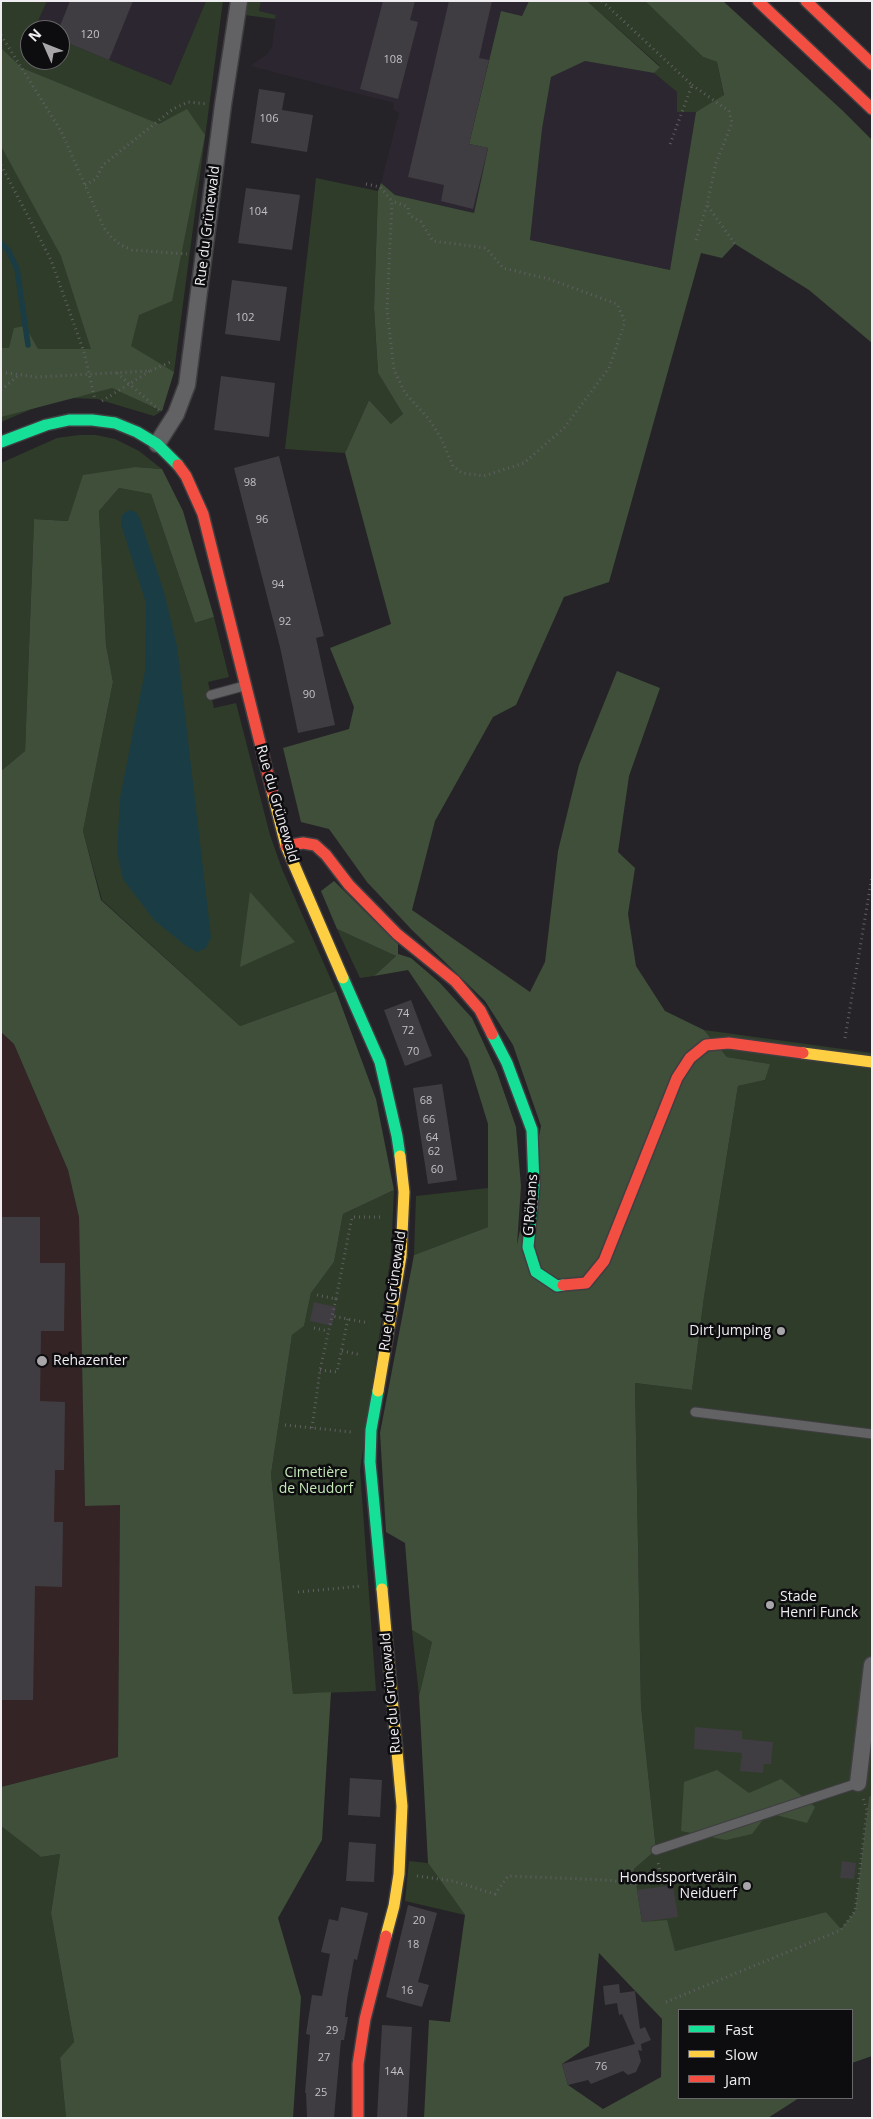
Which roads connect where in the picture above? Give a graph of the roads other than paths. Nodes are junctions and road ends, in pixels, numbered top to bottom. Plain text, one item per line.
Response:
1 (239, 1) edge
2 (758, 1) edge
3 (806, 1) edge
4 (872, 64) edge
5 (872, 109) edge
6 (4, 443) edge
7 (157, 444) junction
8 (245, 686) junction
9 (211, 695) dead end
10 (286, 846) junction
11 (872, 1062) edge
12 (695, 1412) dead end
13 (872, 1434) edge
14 (872, 1665) edge
15 (858, 1783) joint
16 (656, 1850) road end
17 (358, 2118) edge

1 - 7 street, Rue du Grünewald
2 - 5 main road
3 - 4 main road
6 - 7 main road, Rue du Grünewald
7 - 8 main road, Rue du Grünewald
8 - 9 lane
8 - 10 main road, Rue du Grünewald
10 - 11 main road, G'Röhans
10 - 17 main road, Rue du Grünewald
12 - 13 lane
14 - 15 street
15 - 16 lane

